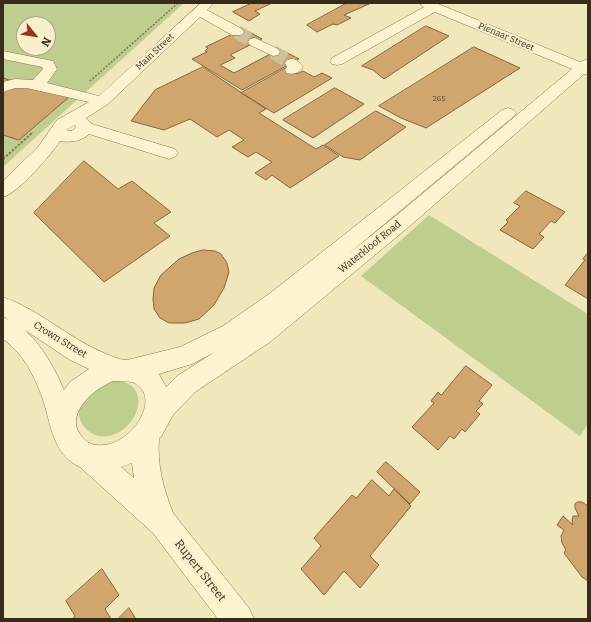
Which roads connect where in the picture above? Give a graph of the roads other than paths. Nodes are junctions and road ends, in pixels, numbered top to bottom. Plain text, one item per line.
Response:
1 (430, 5) edge
2 (204, 7) edge
3 (237, 32) tunnel mouth
4 (255, 42) tunnel mouth
5 (588, 48) edge
6 (273, 52) tunnel mouth
7 (3, 55) edge
8 (337, 61) dead end
9 (582, 66) edge
10 (36, 85) junction
11 (3, 87) edge
12 (102, 101) junction
13 (80, 131) junction
14 (162, 157) dead end
15 (461, 162) junction
16 (3, 191) edge
17 (3, 306) edge
18 (3, 327) edge
19 (124, 370) junction
20 (64, 427) junction
21 (149, 432) junction
22 (88, 456) junction
23 (163, 523) junction
24 (238, 619) edge

1 - 8 street
1 - 9 street, Pienaar Street
2 - 3 street
2 - 12 street, Main Street
4 - 6 street
5 - 9 street, Waterkloof Road
7 - 10 street
9 - 15 street, Waterkloof Road
10 - 11 street
10 - 12 street
12 - 13 street, Main Street
13 - 14 street
13 - 16 street, Main Street
15 - 19 street, Waterkloof Road
15 - 21 street, Waterkloof Road
17 - 19 street, Crown Street
18 - 20 street, Crown Street
19 - 20 street
19 - 21 street
20 - 22 street
21 - 22 street
21 - 23 street, Rupert Street
22 - 23 street, Rupert Street
23 - 24 street, Rupert Street

